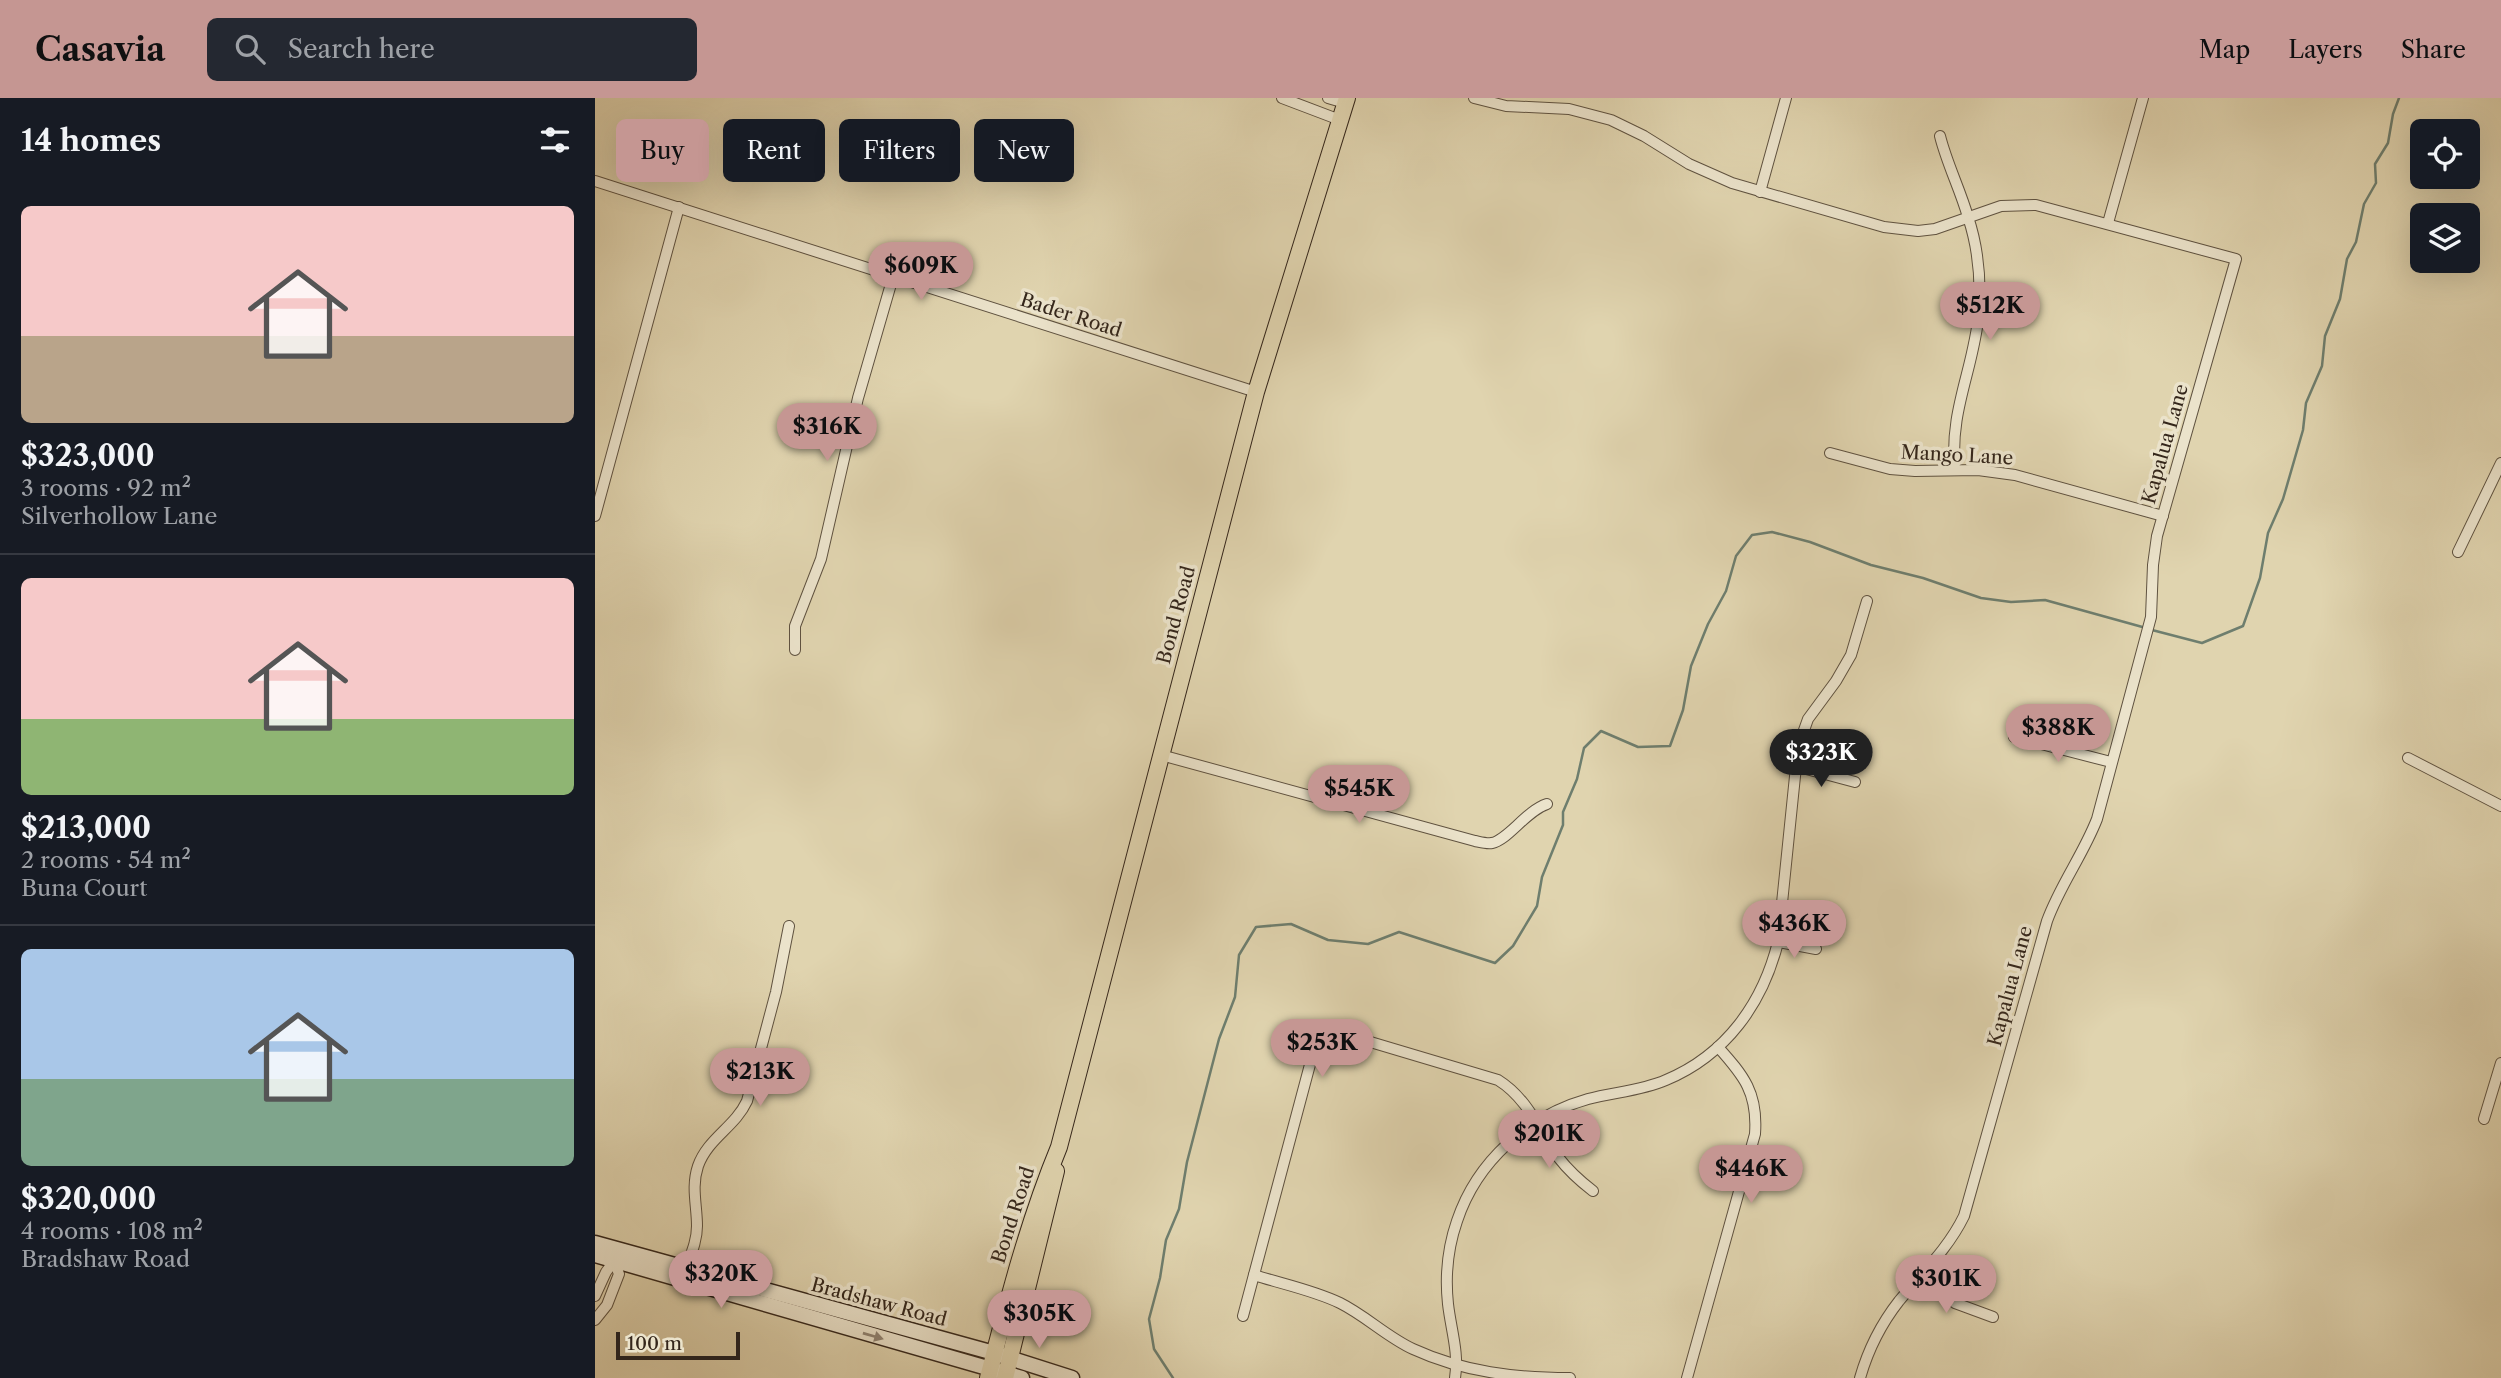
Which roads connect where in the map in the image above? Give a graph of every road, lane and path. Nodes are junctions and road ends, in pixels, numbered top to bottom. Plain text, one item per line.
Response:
1 (1282, 98) edge
2 (1328, 98) edge
3 (1474, 98) edge
4 (1786, 98) edge
5 (2143, 98) edge
6 (1346, 100) edge
7 (1340, 120) junction
8 (1940, 136) dead end
9 (595, 181) edge
10 (1760, 192) junction
11 (679, 207) junction
12 (1969, 218) junction
13 (2108, 223) junction
14 (893, 277) junction
15 (1256, 393) junction
16 (1830, 453) dead end
17 (2501, 463) edge
18 (1955, 470) junction
19 (595, 516) edge
20 (2163, 516) junction
21 (2458, 552) dead end
22 (1867, 601) dead end
23 (795, 650) dead end
24 (2014, 737) dead end
25 (1161, 754) junction
26 (2408, 758) dead end
27 (2111, 762) junction
28 (1795, 766) junction
29 (1855, 782) dead end
30 (1547, 804) dead end
31 (2501, 806) edge
32 (789, 926) dead end
33 (1778, 942) junction
34 (1816, 949) dead end
35 (1718, 1047) junction
36 (2501, 1063) edge
37 (2484, 1119) dead end
38 (1536, 1122) junction
39 (1059, 1147) junction
40 (1593, 1191) dead end
41 (1035, 1207) junction
42 (595, 1243) edge
43 (595, 1255) edge
44 (616, 1255) junction
45 (685, 1268) junction
46 (1923, 1274) junction
47 (1254, 1275) junction
48 (1032, 1276) junction
49 (595, 1296) edge
50 (1243, 1317) dead end
51 (1993, 1317) dead end
52 (595, 1320) edge
53 (1457, 1364) junction
54 (991, 1367) edge
55 (1011, 1372) edge
56 (1072, 1378) edge
57 (1455, 1378) edge
58 (1570, 1378) edge
59 (1687, 1378) edge
60 (1860, 1378) edge

1 - 7 street
2 - 6 street
3 - 10 street, Kapalua Lane
4 - 10 street
5 - 13 street
6 - 7 main road, Bond Road
7 - 15 main road, Bond Road
8 - 12 street
9 - 11 street, Bader Road
10 - 12 street, Kapalua Lane
11 - 14 street, Bader Road
11 - 19 street
12 - 13 street, Kapalua Lane
12 - 18 street
13 - 20 street, Kapalua Lane
14 - 15 street, Bader Road
14 - 23 street
15 - 25 main road, Bond Road
16 - 18 street, Mango Lane
17 - 21 street
18 - 20 street, Mango Lane
20 - 27 street, Kapalua Lane
22 - 28 street
24 - 27 street
25 - 30 street
25 - 39 main road, Bond Road
26 - 31 street
27 - 46 street, Kapalua Lane
28 - 29 street
28 - 33 street
32 - 45 street
33 - 34 street
33 - 35 street
35 - 38 street
35 - 59 street
36 - 37 street
38 - 40 street
38 - 47 street
38 - 53 street
39 - 41 main road, Bond Road
39 - 48 main road, Bond Road
41 - 48 main road
41 - 54 main road, Bond Road
42 - 44 main road, Bradshaw Road
43 - 44 main road, Bradshaw Road
44 - 45 main road, Bradshaw Road
44 - 49 street
44 - 52 street
44 -> 54 main road, Bradshaw Road
45 - 54 main road, Bradshaw Road
46 - 51 street
46 - 60 street, Kapalua Lane
47 - 50 street
47 - 53 street
48 - 55 main road, Bond Road
53 - 57 street
53 - 58 street
54 - 55 main road, Bradshaw Road
55 - 56 main road, Bradshaw Road

